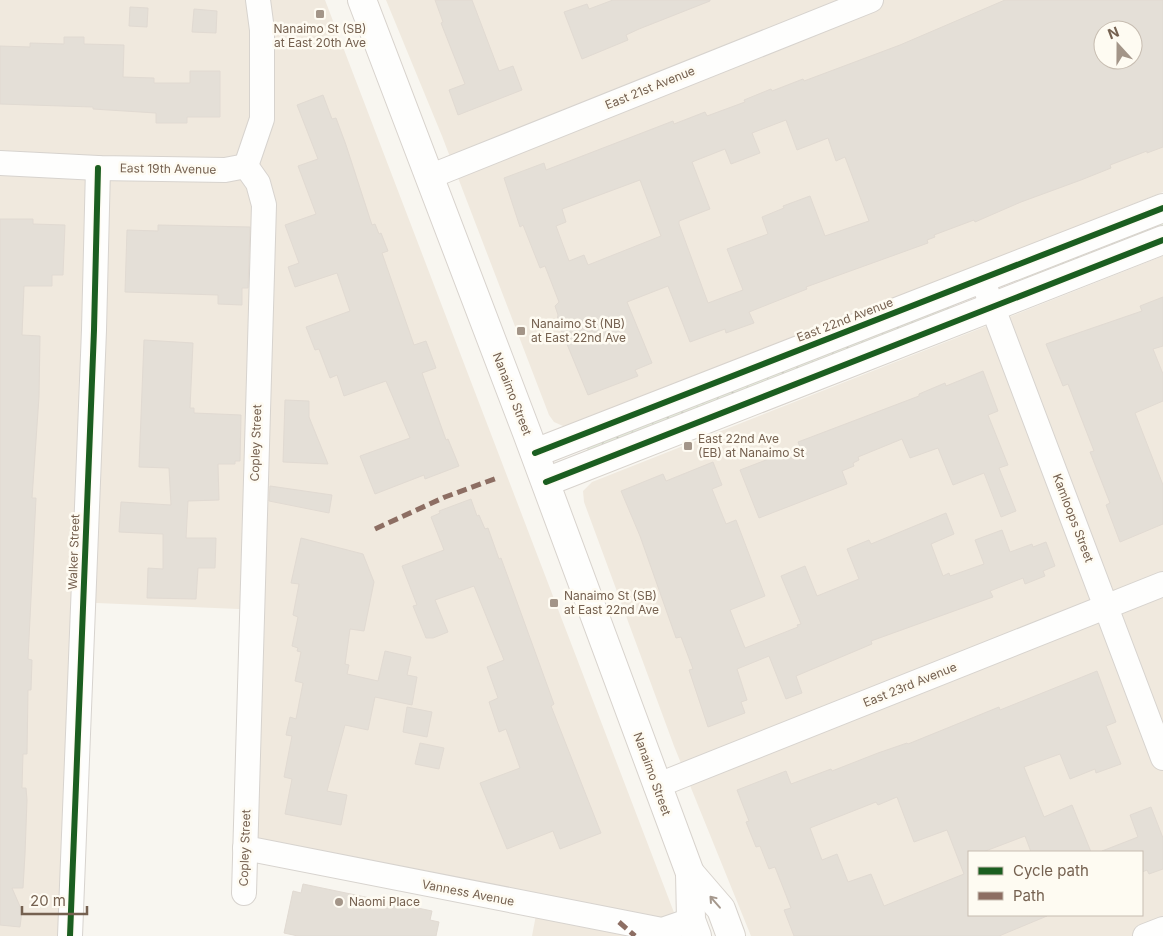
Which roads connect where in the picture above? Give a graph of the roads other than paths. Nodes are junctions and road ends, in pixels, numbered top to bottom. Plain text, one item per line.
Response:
1 (258, 0) edge
2 (362, 0) edge
3 (871, 0) edge
4 (0, 163) edge
5 (246, 166) junction
6 (98, 168) junction
7 (429, 177) junction
8 (1163, 208) edge
9 (1163, 240) edge
10 (982, 279) junction
11 (992, 306) junction
12 (535, 453) junction
13 (546, 482) junction
14 (1163, 584) edge
15 (1107, 606) junction
16 (1163, 758) edge
17 (656, 786) junction
18 (245, 848) junction
19 (690, 874) junction
20 (244, 893) dead end
21 (694, 928) edge
22 (1163, 929) edge
23 (70, 936) edge
24 (731, 936) edge
25 (1145, 936) edge

1 - 5 street
2 - 7 street, Nanaimo Street
3 - 7 street, East 21st Avenue
4 - 6 street, East 19th Avenue
5 - 6 street, East 19th Avenue
5 - 18 street, Copley Street
6 - 23 street, Walker Street
7 - 12 street, Nanaimo Street
8 - 10 street, East 22nd Avenue
9 - 11 street
10 - 11 street, Kamloops Street
10 - 12 street, East 22nd Avenue
11 - 13 street
11 - 15 street, Kamloops Street
12 - 13 street, Nanaimo Street
13 - 17 street, Nanaimo Street
14 - 15 street, East 23rd Avenue
15 - 16 street, Kamloops Street
15 - 17 street, East 23rd Avenue
17 - 19 street, Nanaimo Street
18 - 20 street, Copley Street
18 - 21 street, Vanness Avenue
19 - 21 street, Nanaimo Street
24 -> 19 street, Nanaimo Street
22 - 25 street

